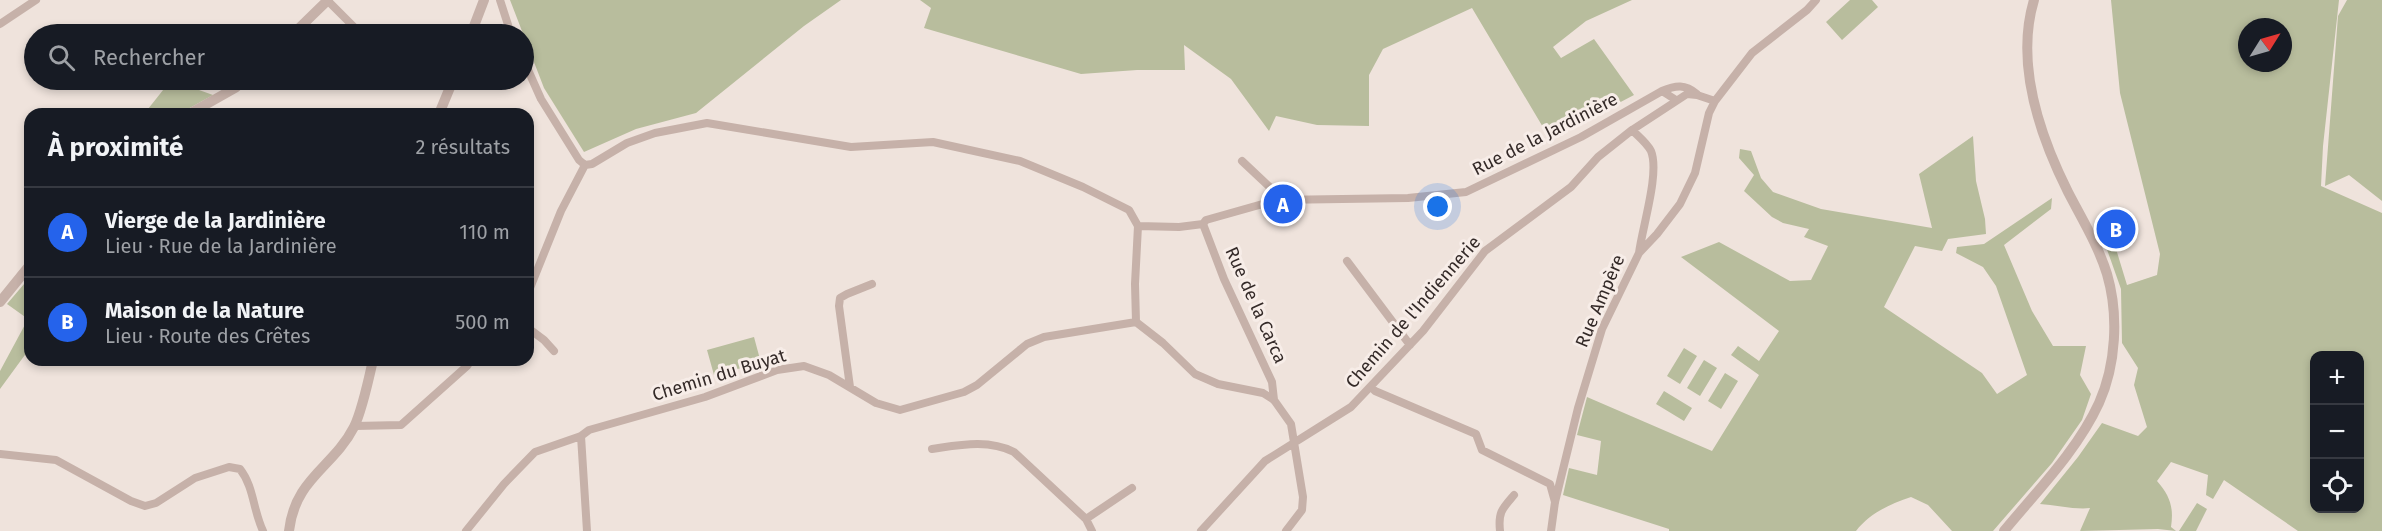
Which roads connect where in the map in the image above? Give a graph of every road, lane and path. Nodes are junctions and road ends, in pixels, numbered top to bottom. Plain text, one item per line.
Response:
1 (36, 0) edge
2 (328, 0) edge
3 (484, 0) edge
4 (500, 0) edge
5 (1816, 0) edge
6 (2034, 0) edge
7 (0, 24) edge
8 (303, 24) edge
9 (351, 24) edge
10 (475, 24) edge
11 (508, 24) edge
12 (534, 83) edge
13 (231, 90) edge
14 (449, 90) edge
15 (1662, 91) junction
16 (1697, 95) junction
17 (1676, 100) junction
18 (1715, 101) junction
19 (200, 108) edge
20 (441, 108) edge
21 (1632, 130) junction
22 (1242, 161) dead end
23 (585, 165) junction
24 (1277, 200) junction
25 (1203, 224) junction
26 (1138, 226) junction
27 (1639, 253) junction
28 (1347, 261) dead end
29 (24, 272) edge
30 (534, 278) edge
31 (872, 284) dead end
32 (0, 302) edge
33 (1136, 322) junction
34 (534, 332) edge
35 (1410, 345) junction
36 (554, 351) dead end
37 (371, 366) edge
38 (467, 366) edge
39 (850, 387) junction
40 (1371, 387) junction
41 (1274, 400) junction
42 (355, 426) junction
43 (581, 436) junction
44 (1295, 441) junction
45 (932, 449) dead end
46 (0, 454) edge
47 (1132, 488) dead end
48 (1514, 495) dead end
49 (1555, 502) junction
50 (1086, 519) junction
51 (263, 531) edge
52 (289, 531) edge
53 (466, 531) edge
54 (587, 531) edge
55 (1092, 531) edge
56 (1201, 531) edge
57 (1286, 531) edge
58 (1500, 531) edge
59 (1551, 531) edge
60 (2004, 531) edge

1 - 7 street
2 - 8 street
2 - 9 street
3 - 10 street
4 - 11 street
5 - 18 street, Rue Ampère
6 - 60 street
12 - 23 street
13 - 19 street
14 - 20 street
15 - 16 street, Rue de la Jardinière
15 - 17 street
15 - 24 street, Rue de la Jardinière
16 - 17 street
16 - 18 street, Rue de la Jardinière
17 - 21 street, Chemin de l'Indiennerie
18 - 27 street, Rue Ampère
21 - 27 street
21 - 35 street, Chemin de l'Indiennerie
22 - 24 street
23 - 26 street
23 - 30 street
24 - 25 street, Rue de la Jardinière
25 - 26 street, Rue de la Jardinière
25 - 41 street, Rue de la Carca
26 - 33 street
27 - 49 street, Rue Ampère
28 - 35 street
29 - 32 street
31 - 39 street
33 - 39 street, Chemin du Buyat
33 - 41 street
34 - 36 street
35 - 40 street, Chemin de l'Indiennerie
37 - 42 street
38 - 42 street
39 - 43 street, Chemin du Buyat
40 - 44 street, Chemin de l'Indiennerie
40 - 49 street
41 - 44 street
42 - 52 street
43 - 53 street, Chemin du Buyat
43 - 54 street
44 - 56 street, Chemin de l'Indiennerie
44 - 57 street
45 - 50 street
46 - 51 street
47 - 50 street
48 - 58 street
49 - 59 street, Rue Ampère
50 - 55 street

